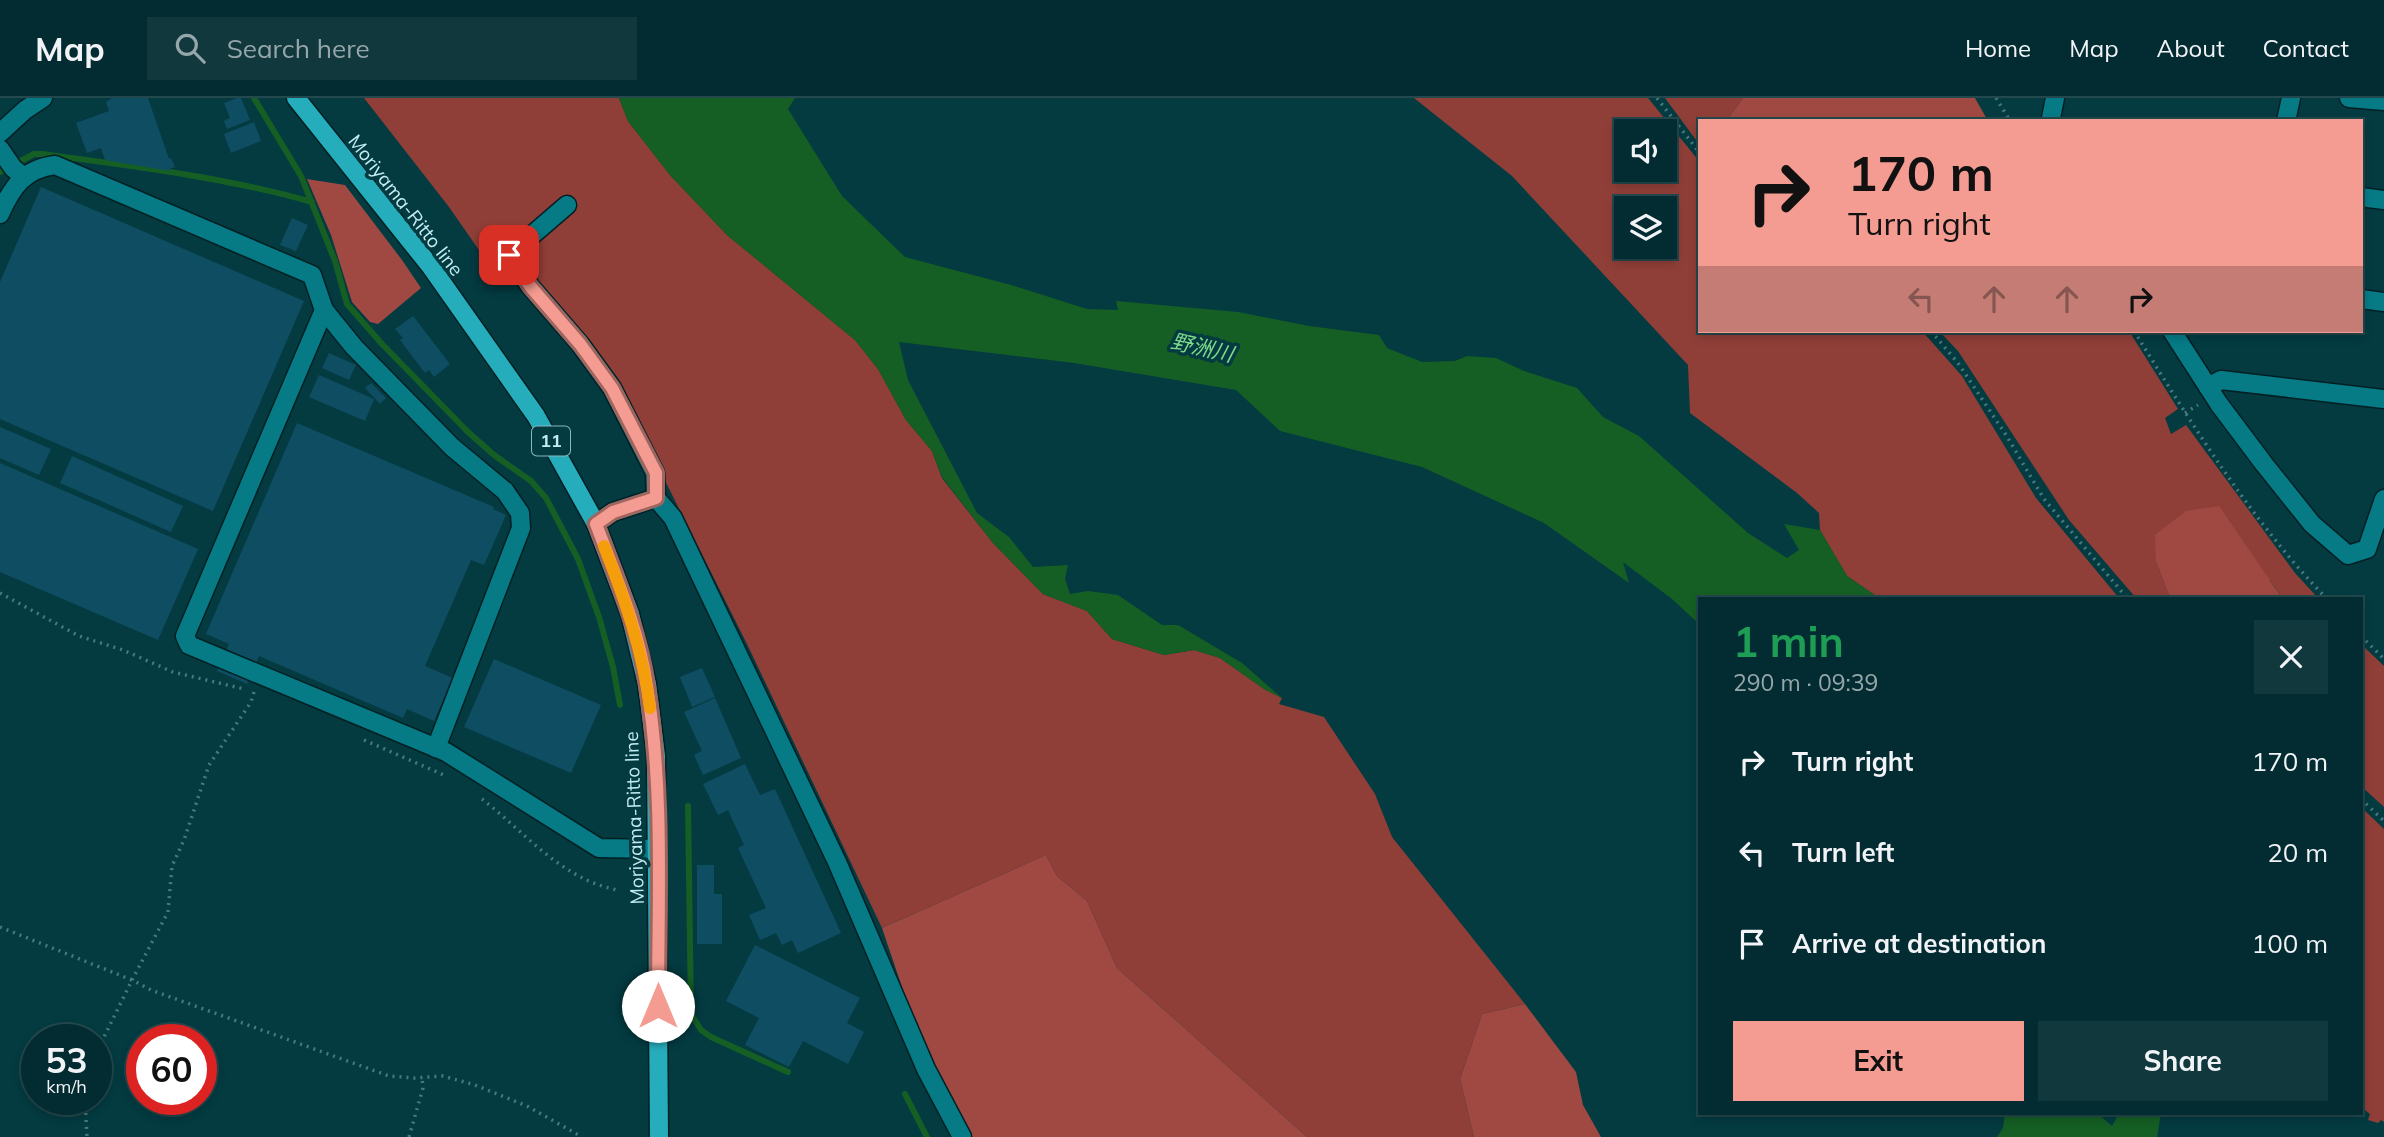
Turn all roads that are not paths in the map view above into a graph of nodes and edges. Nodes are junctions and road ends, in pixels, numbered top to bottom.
1 (43, 98) edge
2 (296, 98) edge
3 (2055, 98) edge
4 (2291, 98) edge
5 (2349, 98) edge
6 (2384, 101) edge
7 (2051, 119) edge
8 (2286, 119) edge
9 (0, 133) edge
10 (11, 164) edge
11 (2363, 197) edge
12 (2384, 200) edge
13 (567, 205) dead end
14 (0, 214) edge
15 (2363, 299) edge
16 (2384, 302) edge
17 (324, 310) junction
18 (2173, 333) edge
19 (2208, 387) junction
20 (2384, 399) edge
21 (656, 498) junction
22 (2384, 499) edge
23 (596, 524) junction
24 (2379, 530) edge
25 (436, 748) junction
26 (657, 849) junction
27 (659, 1137) edge
28 (962, 1137) edge

1 - 9 street
2 - 23 main road, Moriyama-Ritto line / 11
3 - 7 street
4 - 8 street
5 - 6 street
10 - 14 street
10 - 17 street
11 - 12 street
13 - 21 street
15 - 16 street
17 - 25 street
17 - 25 street
18 - 19 street
19 - 20 street
19 - 24 street
21 - 23 street
21 - 28 street
22 - 24 street
23 - 26 main road, Moriyama-Ritto line / 11
25 - 26 street
26 - 27 main road, Moriyama-Ritto line / 11

